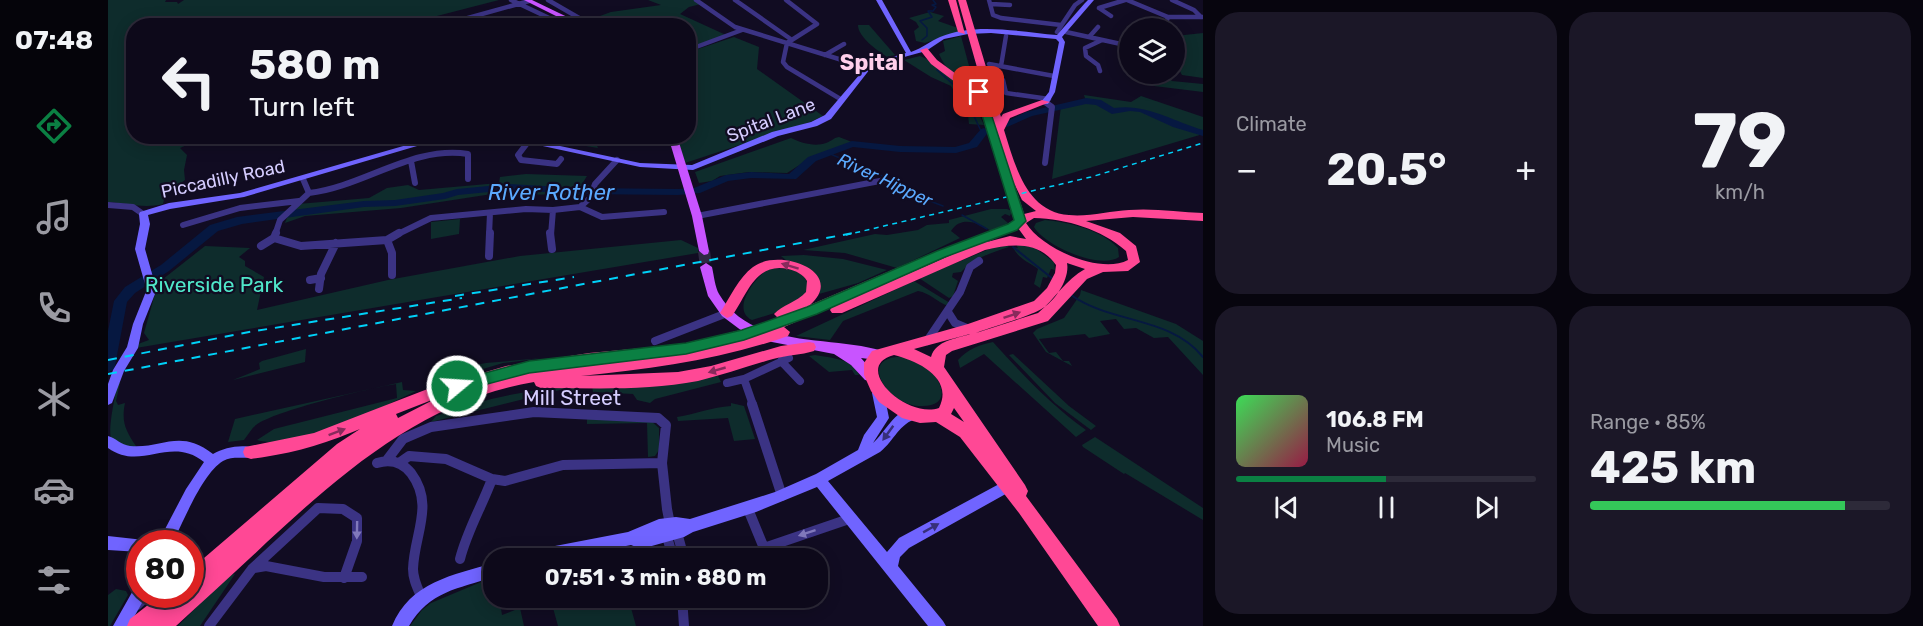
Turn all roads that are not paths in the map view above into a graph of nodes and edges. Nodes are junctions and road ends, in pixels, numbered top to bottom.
1 (511, 0) edge
2 (548, 0) edge
3 (696, 0) edge
4 (735, 0) edge
5 (786, 0) edge
6 (879, 0) edge
7 (952, 0) edge
8 (962, 0) edge
9 (1082, 0) edge
10 (1090, 0) edge
11 (1126, 0) edge
12 (1172, 0) edge
13 (525, 2) edge
14 (990, 2) edge
15 (1010, 5) dead end
16 (1110, 15) dead end
17 (1168, 17) joint
18 (1202, 17) edge
19 (468, 18) edge
20 (552, 18) edge
21 (563, 18) edge
22 (579, 18) edge
23 (1095, 27) dead end
24 (1064, 28) junction
25 (742, 30) junction
26 (1058, 34) junction
27 (1006, 36) dead end
28 (1090, 36) junction
29 (792, 40) junction
30 (1102, 40) junction
31 (787, 43) junction
32 (844, 44) dead end
33 (1119, 44) edge
34 (696, 47) edge
35 (912, 53) junction
36 (927, 54) junction
37 (825, 55) junction
38 (989, 64) dead end
39 (1001, 66) junction
40 (868, 68) junction
41 (1100, 71) dead end
42 (1054, 76) junction
43 (995, 80) dead end
44 (842, 100) junction
45 (1049, 105) junction
46 (988, 120) junction
47 (999, 131) junction
48 (419, 144) edge
49 (526, 144) edge
50 (538, 144) edge
51 (675, 144) edge
52 (561, 159) dead end
53 (617, 160) junction
54 (411, 161) junction
55 (1045, 163) dead end
56 (702, 165) junction
57 (683, 167) junction
58 (468, 178) dead end
59 (303, 179) junction
60 (885, 180) dead end
61 (415, 183) dead end
62 (689, 187) junction
63 (309, 193) junction
64 (299, 201) junction
65 (108, 205) edge
66 (580, 207) junction
67 (553, 210) junction
68 (664, 212) dead end
69 (490, 213) junction
70 (143, 214) junction
71 (1048, 214) junction
72 (697, 216) junction
73 (1203, 217) edge
74 (1066, 218) junction
75 (1020, 221) junction
76 (1203, 222) edge
77 (183, 225) dead end
78 (1116, 236) junction
79 (274, 238) junction
80 (387, 240) junction
81 (336, 243) junction
82 (261, 246) dead end
83 (552, 249) dead end
84 (1047, 249) junction
85 (704, 251) tunnel mouth
86 (489, 256) dead end
87 (978, 261) dead end
88 (706, 267) tunnel mouth
89 (1106, 269) junction
90 (392, 275) dead end
91 (321, 278) junction
92 (310, 280) dead end
93 (319, 289) dead end
94 (948, 312) junction
95 (727, 313) junction
96 (772, 327) junction
97 (977, 333) junction
98 (746, 336) junction
99 (655, 341) dead end
100 (926, 342) junction
101 (809, 347) junction
102 (832, 349) junction
103 (896, 350) junction
104 (877, 355) junction
105 (936, 368) junction
106 (870, 376) junction
107 (744, 379) junction
108 (800, 381) dead end
109 (506, 382) junction
110 (728, 383) dead end
111 (948, 385) junction
112 (457, 386) junction
113 (878, 393) junction
114 (108, 400) edge
115 (963, 405) junction
116 (914, 414) junction
117 (939, 416) junction
118 (108, 441) edge
119 (251, 452) joint
120 (863, 453) junction
121 (387, 460) junction
122 (377, 463) dead end
123 (399, 463) junction
124 (662, 463) junction
125 (209, 465) junction
126 (492, 479) junction
127 (820, 481) junction
128 (1006, 487) junction
129 (782, 496) junction
130 (1025, 507) junction
131 (748, 508) junction
132 (849, 519) junction
133 (674, 527) junction
134 (175, 530) edge
135 (108, 543) edge
136 (126, 544) edge
137 (580, 548) edge
138 (673, 548) edge
139 (681, 548) edge
140 (460, 559) dead end
141 (891, 566) junction
142 (252, 568) junction
143 (204, 571) edge
144 (483, 573) edge
145 (362, 577) dead end
146 (344, 578) junction
147 (421, 596) junction
148 (139, 608) edge
149 (153, 608) edge
150 (683, 608) edge
151 (129, 622) edge
152 (161, 626) edge
153 (209, 626) edge
154 (400, 626) edge
155 (684, 626) edge
156 (938, 626) edge
157 (1110, 626) edge

1 - 13 street
2 - 22 street
3 - 25 street
4 - 29 street
5 - 29 street
6 - 35 street
7 - 46 highway
8 - 47 highway
9 - 24 street
10 - 24 street
11 - 16 street
11 - 17 street
12 - 18 street
13 - 19 street
13 - 20 street
13 - 21 main road
14 - 15 street
14 - 24 street
17 - 18 street
23 - 28 street
24 - 26 street
24 - 28 street
25 - 31 street
25 - 34 street
26 - 36 street
26 - 42 street
27 - 39 street
28 - 30 street
29 - 31 street
30 - 33 street
30 - 41 street
31 - 37 street
31 - 44 street
32 - 37 street
35 - 36 highway
35 - 40 street
36 - 46 highway
37 - 40 street
38 - 39 street
39 - 42 street
40 - 44 street, Spital Lane
42 - 45 street
43 - 45 street
44 - 56 street, Spital Lane
45 - 47 highway
45 - 55 street
46 - 75 highway
47 - 71 highway
48 - 59 street, Piccadilly Road
49 - 52 street
50 - 53 street
51 - 57 main road
53 - 57 street
53 - 66 street
54 - 58 street
54 - 61 street
54 - 63 street
56 - 57 street, Spital Lane
56 - 62 street, Spital Lane
57 - 62 main road
59 - 63 street
59 - 70 street, Piccadilly Road
60 - 72 street
62 - 72 main road
63 - 64 street
64 - 77 street
64 - 79 street
65 - 70 street
66 - 67 street
66 - 68 street
67 - 69 street
67 - 83 street
69 - 80 street
69 - 86 street
70 - 114 street
71 - 74 highway
71 - 75 highway
72 - 85 main road
73 - 74 highway
74 - 78 highway
75 - 84 highway
75 - 96 highway
76 - 78 highway
78 - 89 highway
79 - 81 street
79 - 82 street
80 - 81 street
80 - 90 street
81 - 91 street
84 - 89 highway
84 - 96 highway
97 -> 84 highway
87 - 94 street
88 - 95 main road
89 - 97 highway
91 - 92 street
91 - 93 street
94 - 97 street
94 - 100 street
96 -> 95 highway
95 - 99 street
95 - 101 main road
96 - 98 highway
96 - 98 highway
97 - 100 highway
97 - 105 highway
97 - 115 highway
98 - 109 highway
98 - 112 highway
100 - 103 highway
101 - 102 main road
101 -> 109 highway
102 - 104 main road
102 - 106 main road
103 - 104 highway
103 - 105 highway
104 - 106 highway
105 - 111 highway
106 - 113 highway
107 - 108 street
107 - 110 street
107 - 129 street
109 - 152 highway
111 - 115 highway
111 - 117 highway
119 -> 112 highway
112 - 143 highway
113 - 116 highway
113 - 120 street
115 - 130 highway
116 - 117 highway
116 -> 120 street
117 - 128 highway
118 - 125 street
119 - 125 street
120 - 127 street
121 - 122 street
121 - 123 street
121 - 124 street, Mill Street
123 - 126 street
123 - 147 street
124 - 126 street
124 - 133 street
125 - 134 street
126 - 140 street
127 - 129 street
127 - 132 street
128 - 130 highway
141 -> 128 street
129 - 131 street
130 - 157 highway
132 -> 131 street
131 - 133 street
132 - 141 street
133 - 137 street
133 - 138 street
133 - 139 street
135 - 136 street
141 - 156 street
142 - 146 street
142 -> 146 street
142 - 153 street
144 - 147 street
145 - 146 street
147 - 154 street
148 - 151 street
149 - 151 highway
150 - 155 street

